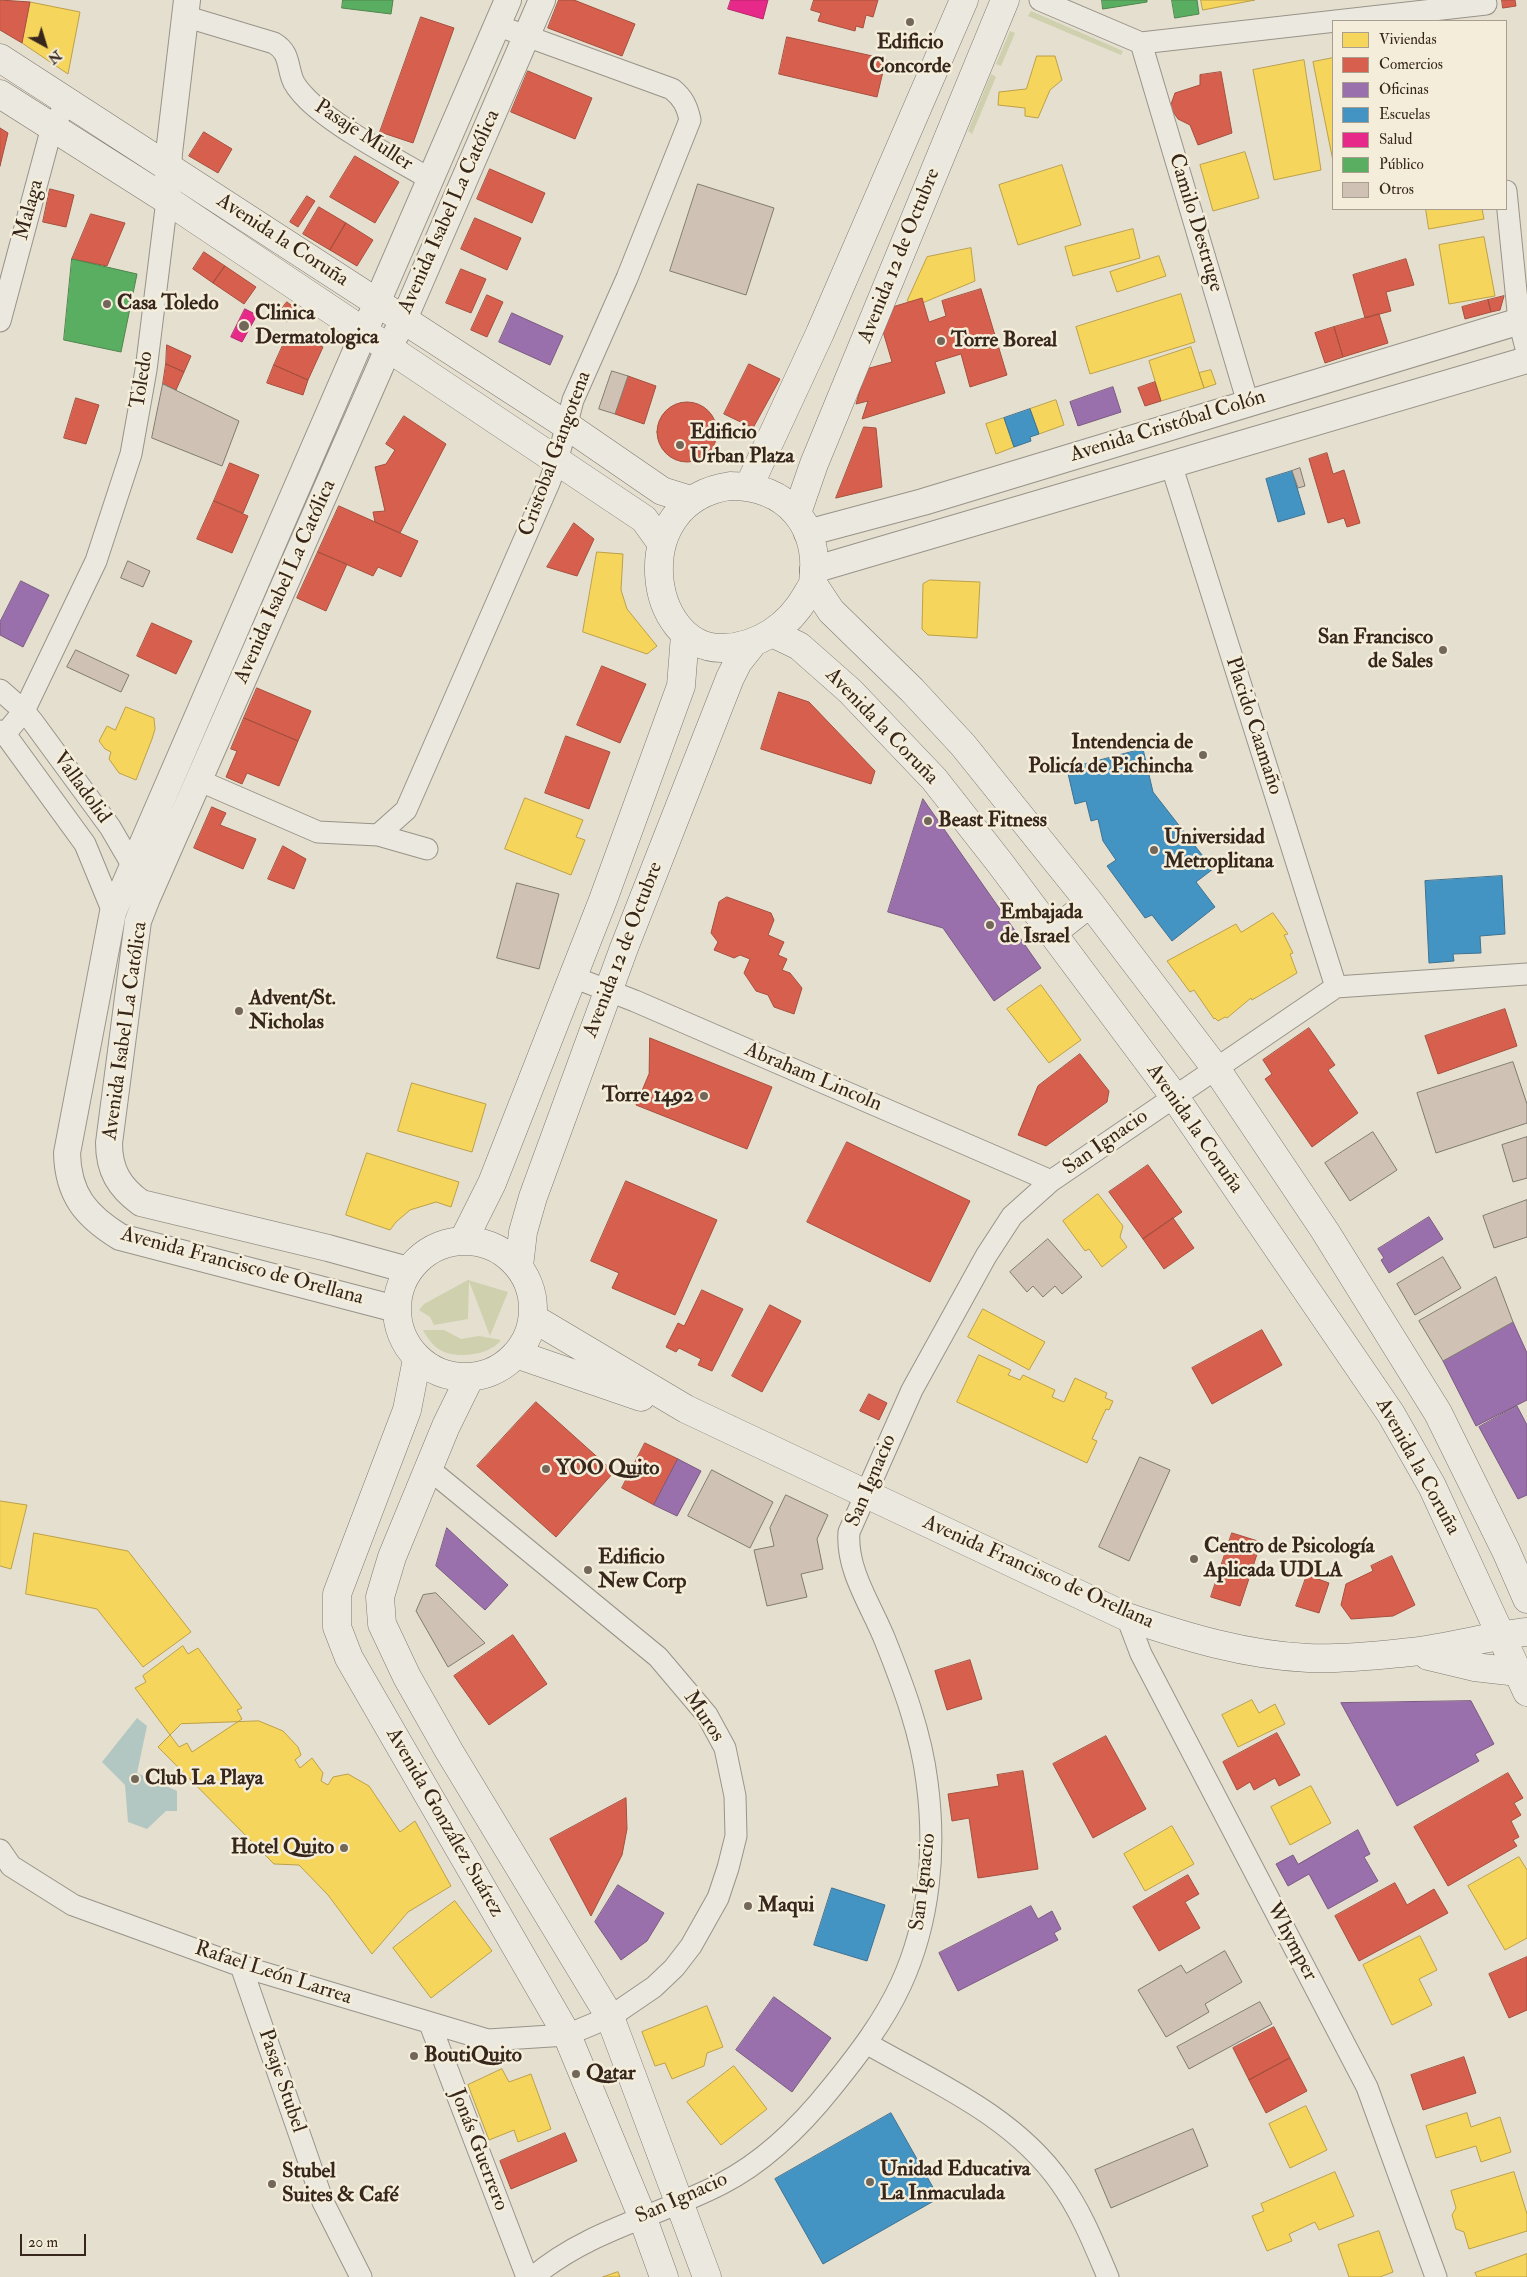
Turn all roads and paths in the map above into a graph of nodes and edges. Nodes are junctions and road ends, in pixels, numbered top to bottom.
1 (508, 0) edge
2 (542, 0) edge
3 (964, 0) edge
4 (1005, 0) edge
5 (1040, 0) edge
6 (186, 8) edge
7 (1487, 8) edge
8 (1368, 20) edge
9 (1332, 24) edge
10 (496, 25) junction
11 (527, 37) junction
12 (1141, 43) junction
13 (0, 58) edge
14 (0, 94) edge
15 (68, 102) junction
16 (52, 127) junction
17 (168, 167) junction
18 (430, 179) junction
19 (1507, 199) edge
20 (167, 200) junction
21 (376, 303) junction
22 (404, 319) junction
23 (1523, 320) edge
24 (0, 321) edge
25 (363, 333) junction
26 (388, 349) junction
27 (1527, 352) edge
28 (1527, 360) edge
29 (1248, 403) junction
30 (566, 425) junction
31 (557, 462) junction
32 (1171, 464) junction
33 (749, 486) junction
34 (691, 500) junction
35 (802, 524) junction
36 (662, 544) junction
37 (813, 577) junction
38 (685, 635) junction
39 (762, 638) junction
40 (0, 690) edge
41 (24, 711) junction
42 (3, 732) edge
43 (198, 780) junction
44 (110, 827) junction
45 (378, 835) junction
46 (85, 844) junction
47 (427, 849) dead end
48 (133, 865) junction
49 (147, 898) junction
50 (1090, 903) junction
51 (113, 912) junction
52 (1052, 933) junction
53 (1527, 974) edge
54 (573, 977) junction
55 (1336, 987) junction
56 (609, 990) junction
57 (1216, 1070) junction
58 (1174, 1096) junction
59 (1051, 1181) junction
60 (119, 1184) joint
61 (75, 1192) joint
62 (463, 1241) junction
63 (519, 1266) junction
64 (408, 1270) junction
65 (396, 1309) junction
66 (532, 1318) junction
67 (516, 1354) junction
68 (417, 1359) junction
69 (470, 1377) junction
70 (686, 1409) junction
71 (429, 1469) junction
72 (865, 1495) junction
73 (356, 1545) junction
74 (392, 1557) junction
75 (337, 1594) junction
76 (1527, 1600) edge
77 (1127, 1617) junction
78 (381, 1618) junction
79 (1527, 1632) edge
80 (1499, 1635) junction
81 (1412, 1652) junction
82 (1524, 1679) edge
83 (0, 1850) edge
84 (241, 1966) junction
85 (610, 2017) junction
86 (430, 2024) junction
87 (567, 2035) junction
88 (866, 2043) junction
89 (679, 2202) junction
90 (642, 2216) junction
91 (361, 2277) edge
92 (527, 2277) edge
93 (533, 2277) edge
94 (664, 2277) edge
95 (707, 2277) edge
96 (1108, 2277) edge
97 (1436, 2277) edge

1 - 10 street, Avenida Isabel La Católica
2 - 11 street, Avenida Isabel La Católica
3 - 33 main road, Avenida 12 de Octubre
4 - 35 main road, Avenida 12 de Octubre
5 - 12 street
6 - 17 street, Toledo
6 - 18 street, Pasaje Muller
7 - 8 street
9 - 12 street
10 - 11 street, Cristobal Gangotena
10 - 18 street, Avenida Isabel La Católica
11 - 22 street, Avenida Isabel La Católica
11 - 30 street, Cristobal Gangotena
12 - 29 street, Camilo Destruge
13 - 15 main road, Avenida la Coruña
14 - 16 main road, Avenida la Coruña
15 - 16 street, Malaga
15 - 17 main road, Avenida la Coruña
16 - 20 main road, Avenida la Coruña
16 - 24 street, Malaga
17 - 20 street, Toledo
17 - 21 main road, Avenida la Coruña
18 - 21 street, Avenida Isabel La Católica
19 - 23 street
20 - 25 main road, Avenida la Coruña
20 - 41 street, Toledo
21 - 22 main road, Avenida la Coruña
21 - 25 street, Avenida Isabel La Católica
22 - 26 street, Avenida Isabel La Católica
22 - 30 main road, Avenida la Coruña
23 - 27 street
23 - 29 street, Avenida Cristóbal Colón
25 - 26 main road, Avenida la Coruña
25 - 48 street, Avenida Isabel La Católica
26 - 31 main road, Avenida la Coruña
26 - 43 street, Avenida Isabel La Católica
28 - 32 street, Avenida Cristóbal Colón
29 - 35 street, Avenida Cristóbal Colón
30 - 31 street, Cristobal Gangotena
30 - 34 main road, Avenida la Coruña
31 - 36 main road, Avenida la Coruña
31 - 45 street, Cristobal Gangotena
32 - 37 street, Avenida Cristóbal Colón
32 - 55 street, Placido Caamaño
33 - 34 main road
33 - 35 main road
34 - 36 main road
35 - 37 main road
36 - 38 main road
37 - 39 main road
37 - 50 main road, Avenida la Coruña
38 - 39 main road
38 - 54 main road, Avenida 12 de Octubre
39 - 52 main road, Avenida la Coruña
39 - 56 main road, Avenida 12 de Octubre
40 - 41 street, Valladolid
41 - 42 street, Toledo
41 - 44 street, Valladolid
42 - 46 street, Valladolid
43 - 45 street
43 - 49 street, Avenida Isabel La Católica
44 - 46 street
44 - 48 street, Valladolid
45 - 47 street
46 - 51 street, Valladolid
48 - 49 street, Valladolid
48 - 51 street, Avenida Isabel La Católica
49 - 60 street, Avenida Isabel La Católica
50 - 52 main road
50 - 57 main road, Avenida la Coruña
51 - 61 street, Avenida Isabel La Católica
52 - 58 main road, Avenida la Coruña
53 - 55 street
54 - 56 street, Abraham Lincoln
54 - 62 main road, Avenida 12 de Octubre
55 - 57 street, San Ignacio
56 - 59 street, Abraham Lincoln
56 - 63 main road, Avenida 12 de Octubre
57 - 58 street, San Ignacio
57 - 76 main road, Avenida la Coruña
58 - 59 street, San Ignacio
58 - 80 main road, Avenida la Coruña
59 - 72 street, San Ignacio
60 - 64 street, Avenida Francisco de Orellana
61 - 65 street, Avenida Francisco de Orellana
62 - 63 main road
62 - 64 main road
63 - 66 main road
64 - 65 main road
65 - 68 main road
66 - 67 main road
66 - 70 main road, Avenida Francisco de Orellana
67 - 69 main road
67 - 70 main road, Avenida Francisco de Orellana
68 - 69 main road
68 - 73 main road, Avenida González Suárez
69 - 71 main road, Avenida González Suárez
70 - 72 main road, Avenida Francisco de Orellana
71 - 74 main road, Avenida González Suárez
71 - 85 street, Muros
72 - 77 main road, Avenida Francisco de Orellana
72 - 88 street, San Ignacio
73 - 74 main road
73 - 75 main road, Avenida González Suárez
74 - 78 main road, Avenida González Suárez
75 - 78 main road
75 - 87 main road, Avenida González Suárez
77 - 81 main road, Avenida Francisco de Orellana
77 - 97 street, Whymper
78 - 85 main road, Avenida González Suárez
79 - 80 main road, Avenida Francisco de Orellana
80 - 81 main road, Avenida Francisco de Orellana
80 - 82 main road, Avenida la Coruña
81 - 82 main road, Avenida Francisco de Orellana
83 - 84 street, Rafael León Larrea
84 - 86 street, Rafael León Larrea
84 - 91 street, Pasaje Stubel
85 - 87 street, Muros
85 - 89 main road, Avenida González Suárez
86 - 87 street, Rafael León Larrea
86 - 92 street, Jonás Guerrero
87 - 90 main road, Avenida González Suárez
88 - 89 street, San Ignacio
88 - 96 street
89 - 90 street, San Ignacio
89 - 95 main road, Avenida González Suárez
90 - 93 street, San Ignacio
90 - 94 main road, Avenida González Suárez

